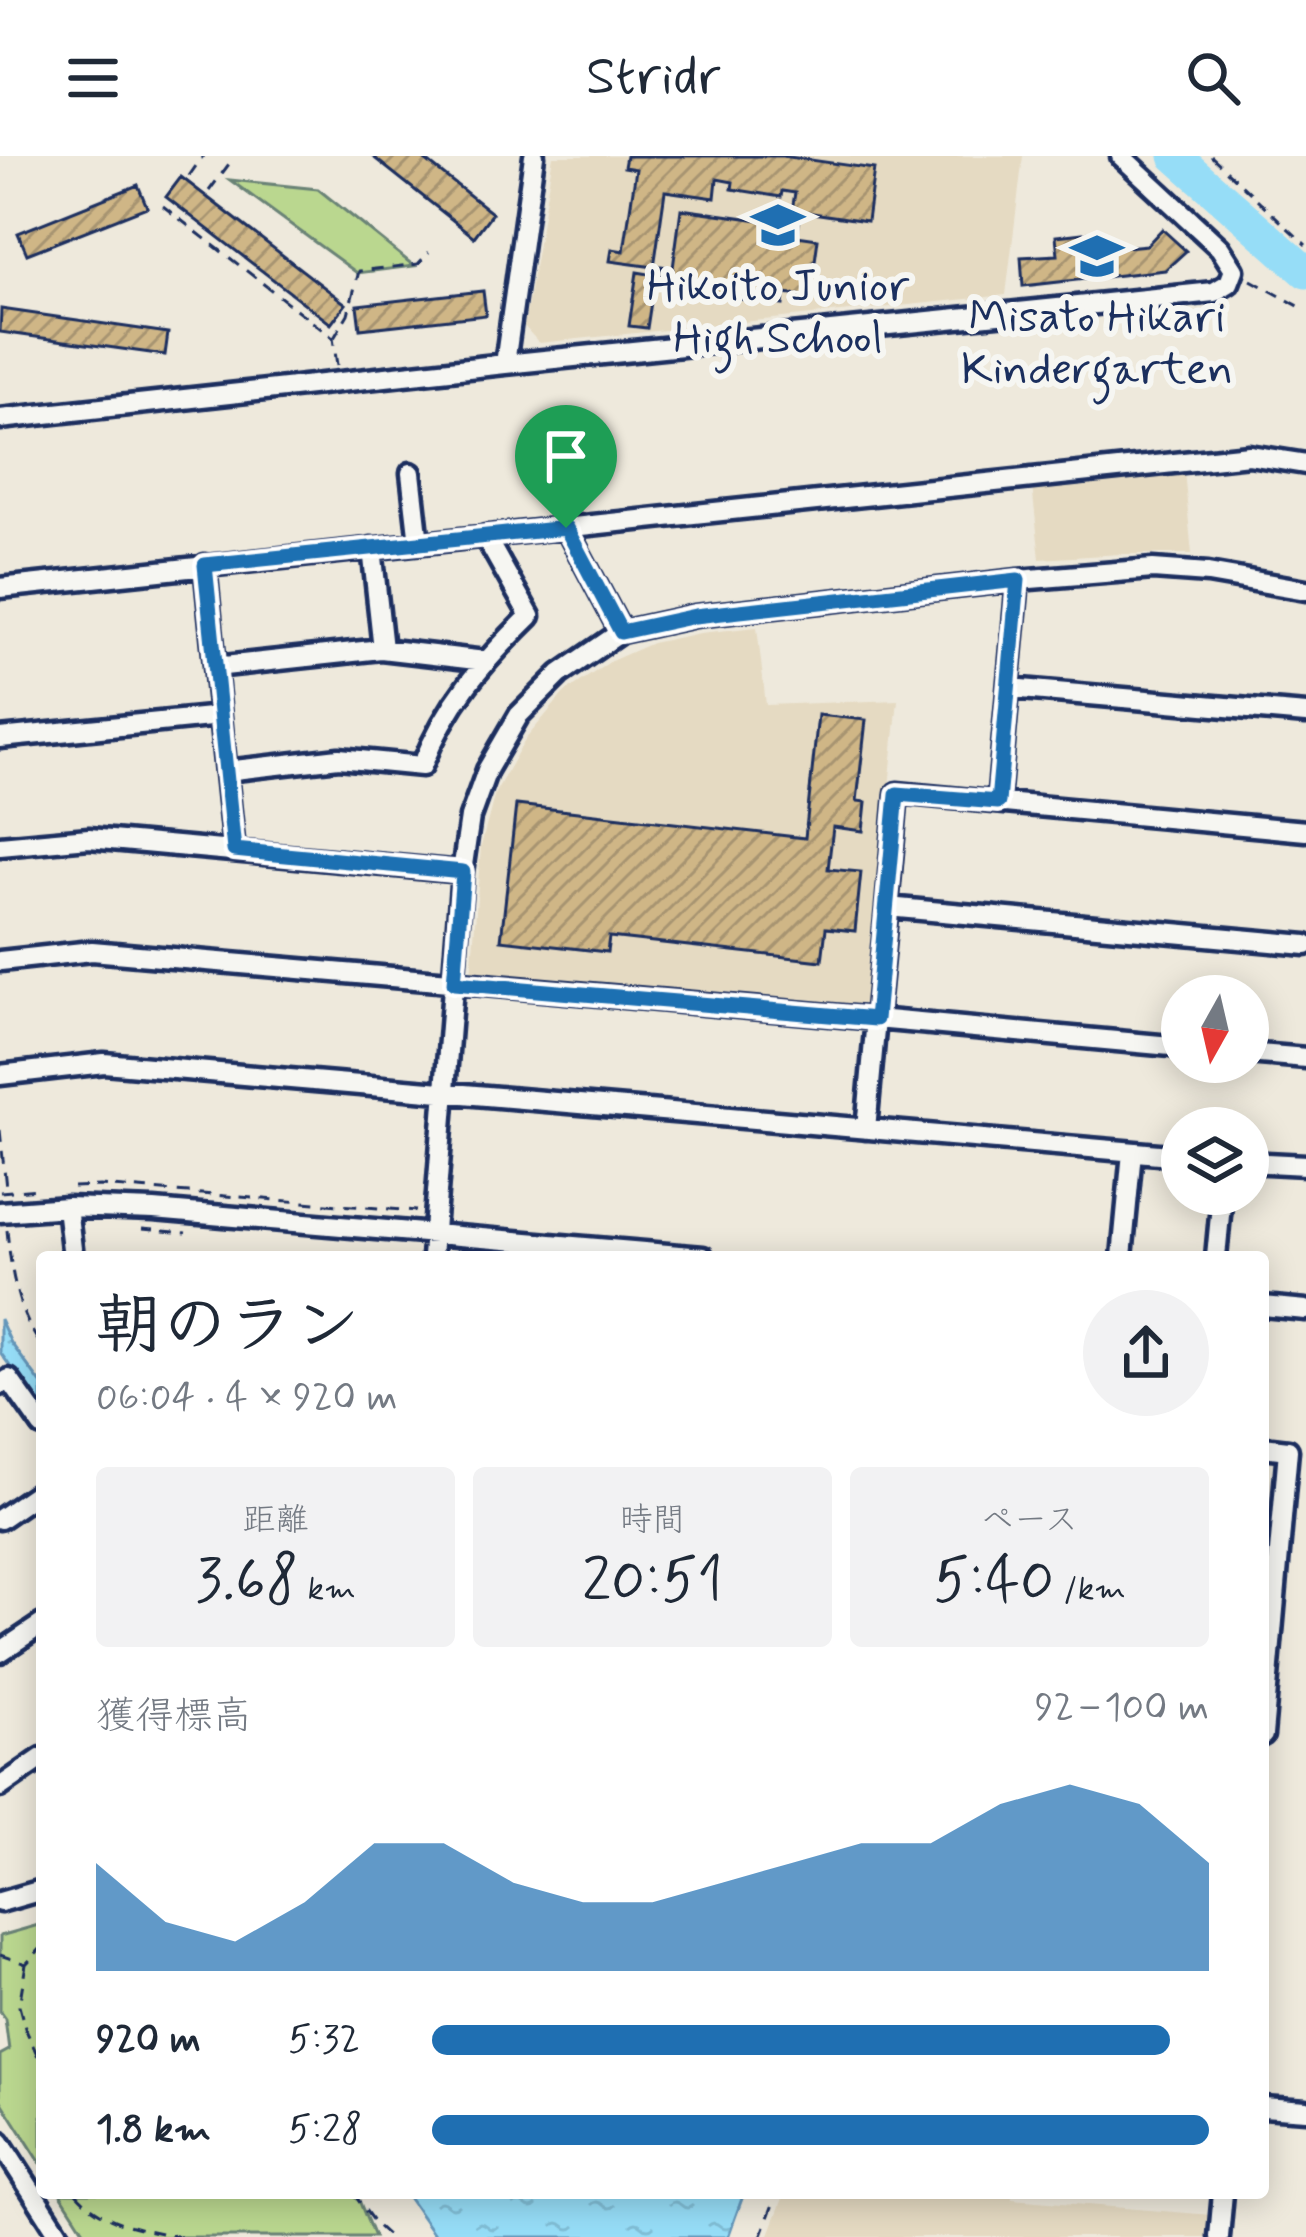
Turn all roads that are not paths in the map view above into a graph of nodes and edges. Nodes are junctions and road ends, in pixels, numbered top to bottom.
1 (534, 156) edge
2 (1121, 156) edge
3 (505, 364) junction
4 (0, 419) edge
5 (1306, 464) edge
6 (411, 473) dead end
7 (566, 528) junction
8 (485, 536) junction
9 (419, 543) junction
10 (372, 548) junction
11 (205, 565) junction
12 (1018, 580) junction
13 (0, 587) edge
14 (1306, 590) edge
15 (621, 632) junction
16 (383, 650) junction
17 (484, 661) junction
18 (215, 667) junction
19 (1010, 688) junction
20 (1306, 714) edge
21 (220, 716) junction
22 (0, 738) edge
23 (226, 771) junction
24 (998, 802) junction
25 (1306, 831) edge
26 (0, 846) edge
27 (234, 850) junction
28 (463, 872) junction
29 (887, 908) junction
30 (1306, 945) edge
31 (0, 961) edge
32 (454, 983) junction
33 (876, 1019) junction
34 (1161, 1045) edge
35 (1269, 1055) edge
36 (1306, 1058) edge
37 (0, 1075) edge
38 (446, 1094) junction
39 (866, 1129) junction
40 (1132, 1152) junction
41 (1161, 1154) edge
42 (1269, 1163) edge
43 (1306, 1165) edge
44 (3, 1207) edge
45 (67, 1207) junction
46 (1220, 1215) edge
47 (434, 1234) junction
48 (72, 1251) edge
49 (433, 1251) edge
50 (633, 1251) edge
51 (1123, 1251) edge
52 (1217, 1251) edge
53 (1269, 1307) edge
54 (1306, 1310) edge
55 (0, 1385) edge
56 (36, 1417) edge
57 (1269, 1448) edge
58 (36, 1494) edge
59 (0, 1519) edge
60 (1271, 1556) edge
61 (1269, 1610) edge
62 (36, 1628) edge
63 (0, 1652) edge
64 (36, 1763) edge
65 (0, 1787) edge
66 (36, 1892) edge
67 (0, 1902) edge
68 (1269, 2107) edge
69 (1306, 2110) edge
70 (0, 2142) edge
71 (36, 2197) edge
72 (37, 2199) edge
73 (1223, 2199) edge
74 (62, 2237) edge
75 (1220, 2237) edge

1 - 3 street
2 - 3 street
3 - 4 street
5 - 7 street
6 - 9 street
7 - 8 street
7 - 15 street
8 - 9 street
8 - 17 street
9 - 10 street
10 - 11 street
10 - 16 street
11 - 13 street
11 - 18 street
12 - 14 street
12 - 15 street
12 - 19 street
15 - 28 street
16 - 17 street
16 - 18 street
17 - 23 street
18 - 21 street
19 - 20 street
19 - 24 street
21 - 22 street
21 - 23 street
23 - 27 street
24 - 25 street
24 - 29 street
26 - 27 street
27 - 28 street
28 - 32 street
29 - 30 street
29 - 33 street
31 - 32 street
32 - 33 street
32 - 38 street
33 - 34 street
33 - 39 street
35 - 36 street
37 - 38 street
38 - 39 street
38 - 47 street
39 - 40 street
40 - 41 street
40 - 51 street
42 - 43 street
44 - 45 street
45 - 47 street
45 - 48 street
46 - 52 street
47 - 49 street
47 - 50 street
53 - 54 street
55 - 56 street
57 - 60 street
58 - 59 street
60 - 61 street
62 - 63 street
64 - 65 street
66 - 67 street
68 - 69 street
70 - 71 street
72 - 74 street
73 - 75 street

